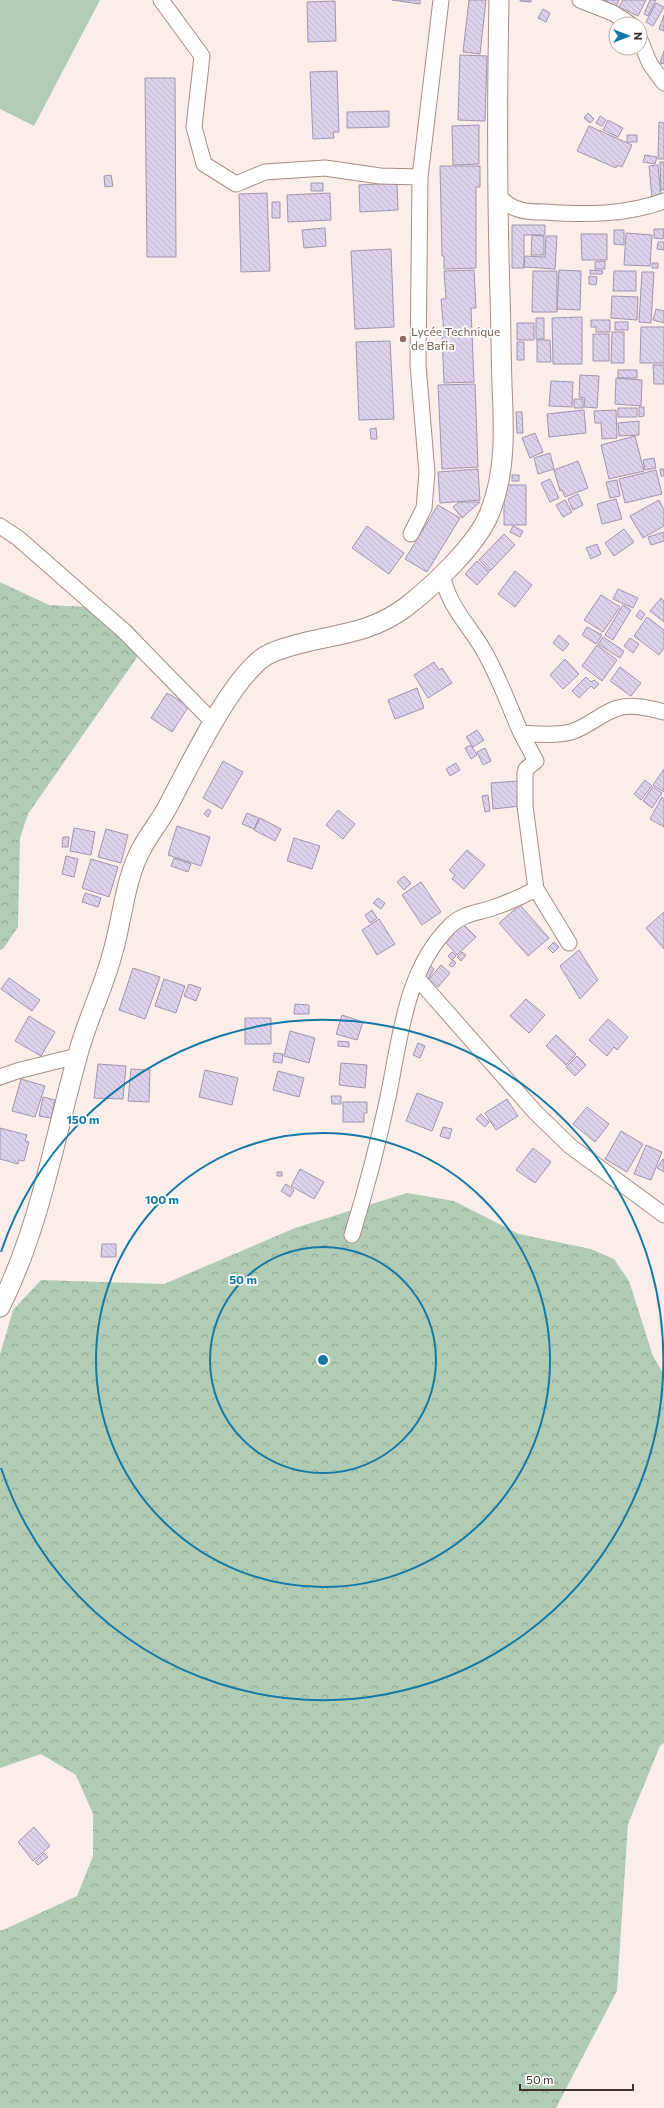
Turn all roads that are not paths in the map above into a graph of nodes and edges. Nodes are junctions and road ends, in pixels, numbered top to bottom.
1 (161, 0) edge
2 (441, 0) edge
3 (499, 0) edge
4 (580, 0) edge
5 (617, 16) edge
6 (647, 56) edge
7 (664, 83) edge
8 (420, 177) junction
9 (498, 195) junction
10 (664, 201) edge
11 (0, 526) edge
12 (411, 534) dead end
13 (442, 574) junction
14 (664, 712) edge
15 (214, 723) junction
16 (521, 733) junction
17 (536, 889) junction
18 (569, 943) dead end
19 (417, 978) junction
20 (77, 1056) junction
21 (0, 1077) edge
22 (664, 1215) edge
23 (352, 1235) dead end
24 (0, 1306) edge

1 - 8 street
2 - 8 street
3 - 9 street
4 - 5 street
6 - 7 street
8 - 12 street
9 - 10 street
9 - 13 street
11 - 15 street
13 - 15 street
13 - 16 street
14 - 16 street
15 - 20 street
16 - 17 street
17 - 18 street
17 - 19 street
19 - 22 street
19 - 23 street
20 - 21 street
20 - 24 street

